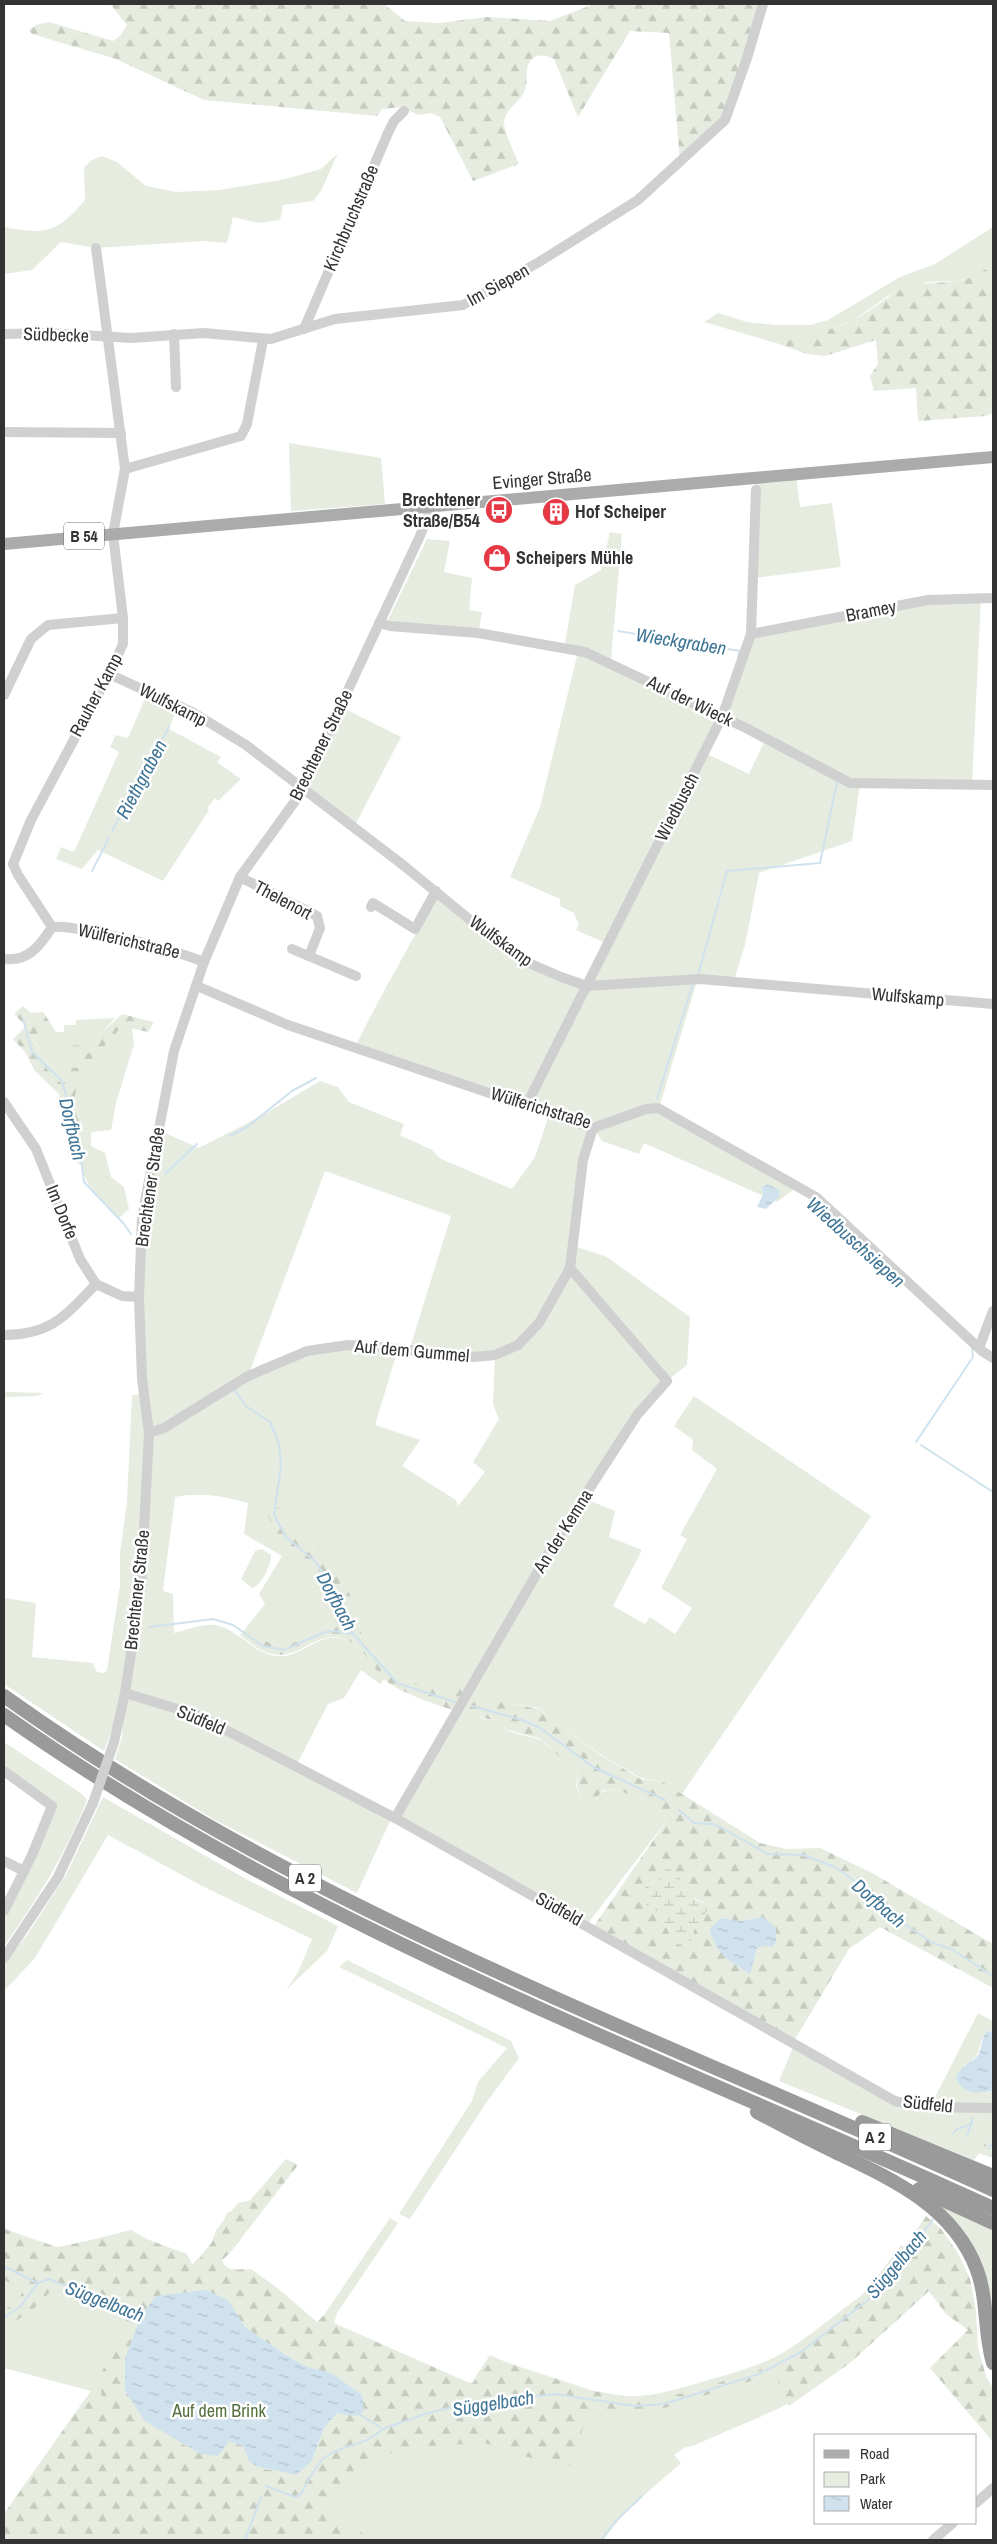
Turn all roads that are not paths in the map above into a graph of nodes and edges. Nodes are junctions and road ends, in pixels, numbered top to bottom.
1 (763, 4) edge
2 (404, 111) dead end
3 (96, 248) dead end
4 (304, 329) junction
5 (4, 334) edge
6 (174, 334) junction
7 (109, 337) junction
8 (263, 340) junction
9 (176, 387) dead end
10 (4, 432) edge
11 (121, 433) junction
12 (993, 457) edge
13 (125, 469) junction
14 (756, 490) dead end
15 (430, 507) junction
16 (113, 534) junction
17 (4, 544) edge
18 (993, 598) edge
19 (123, 618) junction
20 (379, 623) junction
21 (751, 634) junction
22 (110, 674) junction
23 (4, 695) edge
24 (722, 718) junction
25 (993, 784) edge
26 (302, 788) junction
27 (13, 864) junction
28 (4, 871) edge
29 (240, 877) junction
30 (436, 891) junction
31 (371, 907) dead end
32 (52, 927) junction
33 (292, 949) dead end
34 (308, 956) junction
35 (4, 959) edge
36 (204, 962) junction
37 (356, 976) dead end
38 (198, 986) junction
39 (587, 986) junction
40 (993, 1004) edge
41 (4, 1102) edge
42 (527, 1104) junction
43 (593, 1128) junction
44 (570, 1268) junction
45 (96, 1284) junction
46 (139, 1297) junction
47 (993, 1311) edge
48 (4, 1335) edge
49 (979, 1348) junction
50 (993, 1358) edge
51 (148, 1433) junction
52 (125, 1693) junction
53 (4, 1696) edge
54 (4, 1715) edge
55 (4, 1771) edge
56 (395, 1818) junction
57 (4, 1861) edge
58 (24, 1871) junction
59 (4, 1911) edge
60 (4, 1958) edge
61 (707, 2082) junction
62 (757, 2085) junction
63 (993, 2108) edge
64 (993, 2174) edge
65 (890, 2178) junction
66 (993, 2190) edge
67 (993, 2208) edge
68 (993, 2223) edge
69 (993, 2363) edge
70 (993, 2488) edge
71 (977, 2502) edge
72 (951, 2524) edge
73 (933, 2540) edge

1 - 4 street, Im Siepen
2 - 4 street, Kirchbruchstraße
3 - 7 street, Rauher Kamp
4 - 8 street, Im Siepen
5 - 7 street, Südbecke
6 - 7 street, Südbecke
6 - 8 street, Im Siepen
6 - 9 street
7 - 11 street, Rauher Kamp
8 - 13 street
10 - 11 street
11 - 13 street, Rauher Kamp
12 - 15 main road, Evinger Straße / B 54
13 - 16 street, Rauher Kamp
14 - 21 street, Wiedbusch
15 - 16 main road, Evinger Straße / B 54
15 - 20 street, Brechtener Straße
16 - 17 main road, Evinger Straße / B 54
16 - 19 street, Rauher Kamp
18 - 21 street, Bramey
19 - 22 street, Rauher Kamp
19 - 23 street
20 - 24 street, Auf der Wieck
20 - 26 street, Brechtener Straße
21 - 24 street, Wiedbusch
22 - 26 street, Wulfskamp
22 - 27 street, Rauher Kamp
24 - 25 street, Auf der Wieck
24 - 39 street, Wiedbusch
26 - 29 street, Brechtener Straße
26 - 30 street, Wulfskamp
27 - 28 street
27 - 32 street
29 - 34 street, Thelenort
29 - 36 street, Brechtener Straße
30 - 31 street
30 - 39 street, Wulfskamp
32 - 35 street
32 - 36 street, Wülferichstraße
33 - 34 street
34 - 37 street
36 - 38 street, Brechtener Straße
38 - 42 street, Wülferichstraße
38 - 46 street, Brechtener Straße
39 - 40 street, Wulfskamp
39 - 42 street, Wiedbusch
41 - 45 street, Im Dorfe
42 - 43 street, Wülferichstraße
43 - 44 street, Auf dem Gummel
43 - 49 street, Wülferichstraße
44 - 51 street, Auf dem Gummel
44 - 56 street, An der Kemna
45 - 46 street
45 - 48 street
46 - 51 street, Brechtener Straße
47 - 49 street
49 - 50 street, Wülferichstraße
51 - 52 street, Brechtener Straße
52 - 56 street, Südfeld
52 - 60 street, Brechtener Straße, bridge
53 - 62 highway, A 2
54 - 61 highway, A 2
55 - 58 street
56 - 63 street, Südfeld
57 - 58 street
58 - 59 street
61 - 65 highway
61 - 67 highway, A 2
62 - 64 highway
62 - 66 highway, A 2
65 - 68 highway
65 - 69 highway
70 - 71 street
72 - 73 street

